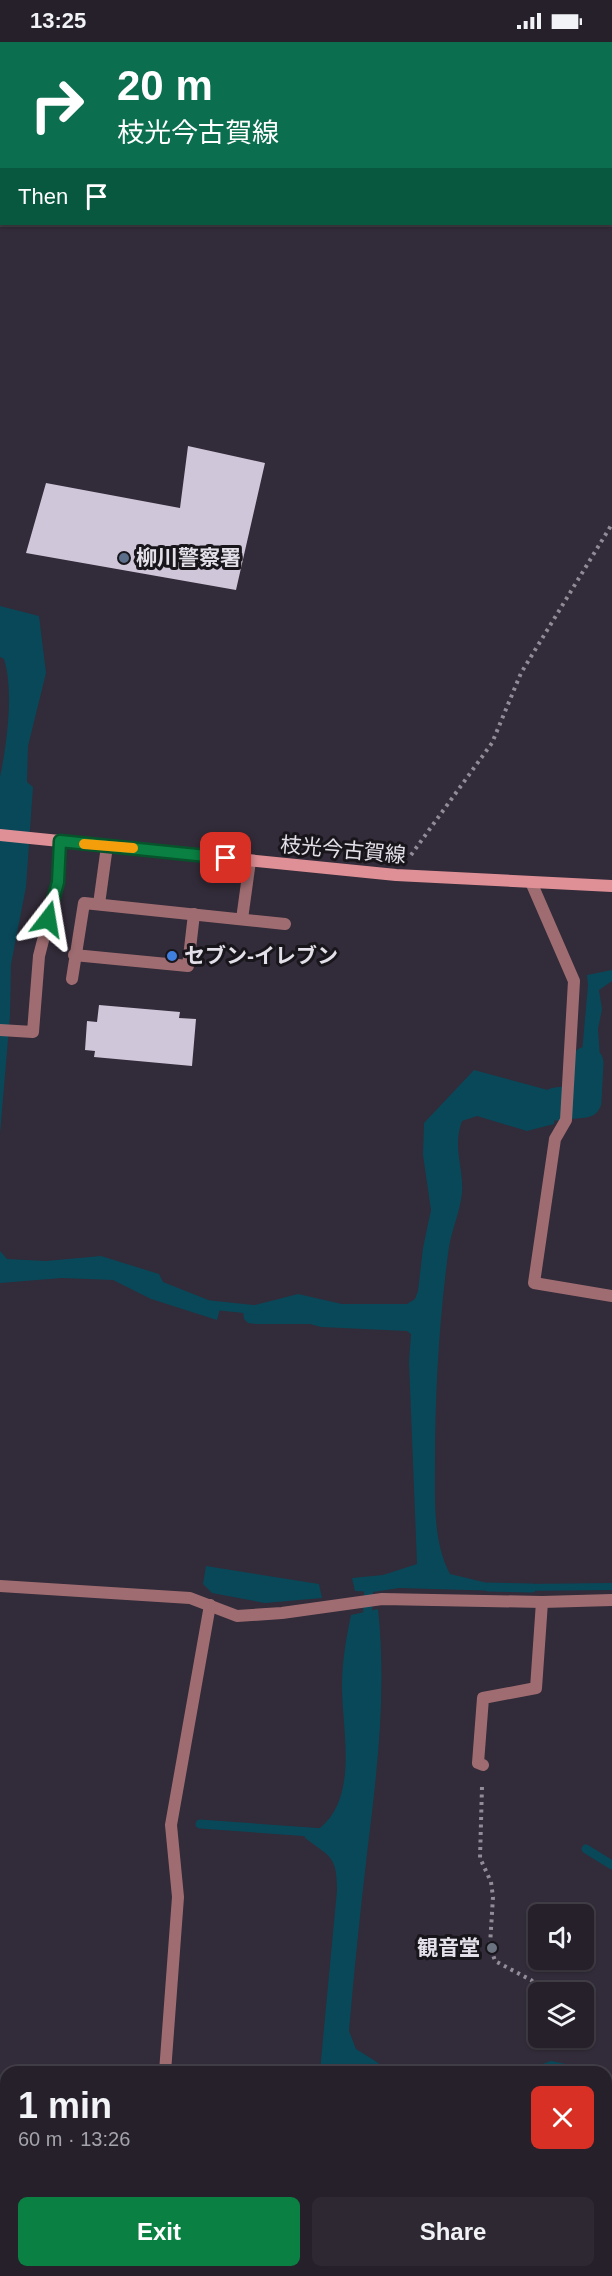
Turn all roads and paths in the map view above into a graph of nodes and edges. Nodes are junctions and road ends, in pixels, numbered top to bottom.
1 (612, 524) edge
2 (0, 835) edge
3 (60, 841) junction
4 (107, 846) junction
5 (250, 861) junction
6 (396, 875) junction
7 (531, 882) junction
8 (612, 886) edge
9 (99, 904) junction
10 (194, 914) junction
11 (242, 919) junction
12 (285, 924) dead end
13 (74, 955) junction
14 (72, 979) dead end
15 (6, 1031) edge
16 (612, 1296) edge
17 (0, 1586) edge
18 (612, 1600) edge
19 (542, 1602) junction
20 (210, 1605) junction
21 (483, 1765) joint
22 (533, 1982) edge
23 (165, 2066) edge

1 - 6 path
2 - 3 main road, 枝光今古賀線
3 - 4 main road, 枝光今古賀線
3 - 15 street
4 - 5 main road, 枝光今古賀線
4 - 9 street
5 - 6 main road, 枝光今古賀線
5 - 11 street
6 - 7 main road, 枝光今古賀線
7 - 8 main road, 枝光今古賀線
7 - 16 street
9 - 10 street
9 - 13 street
10 - 11 street
10 - 13 street
11 - 12 street
13 - 14 street
17 - 20 street
18 - 19 street
19 - 20 street
19 - 21 street
20 - 23 street
21 - 22 path

